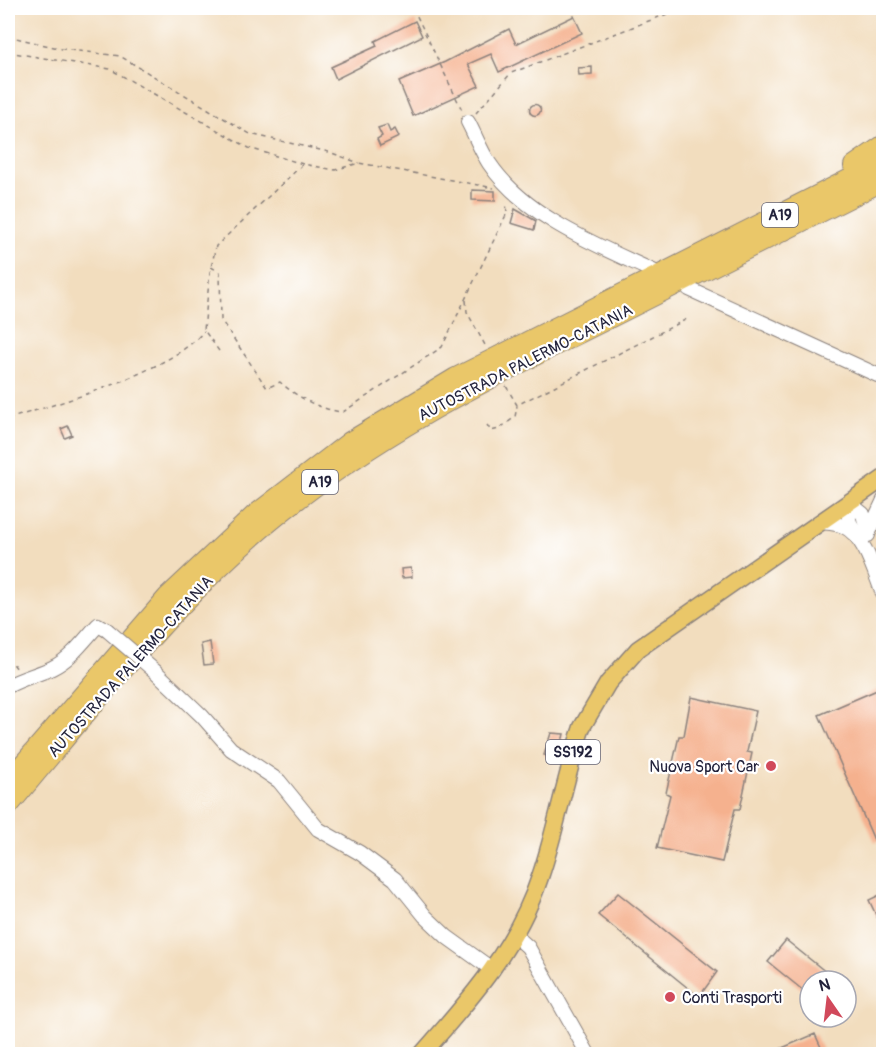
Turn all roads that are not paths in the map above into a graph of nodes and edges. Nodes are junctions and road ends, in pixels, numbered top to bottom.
1 (468, 122) road end
2 (884, 145) edge
3 (884, 162) edge
4 (884, 180) edge
5 (884, 192) edge
6 (822, 212) junction
7 (677, 267) junction
8 (653, 271) dead end
9 (689, 289) dead end
10 (884, 378) edge
11 (884, 478) edge
12 (884, 500) edge
13 (848, 502) junction
14 (819, 522) junction
15 (854, 533) junction
16 (868, 535) junction
17 (871, 563) junction
18 (884, 596) edge
19 (8, 686) edge
20 (8, 782) edge
21 (8, 806) edge
22 (513, 938) junction
23 (493, 970) junction
24 (422, 1054) edge
25 (588, 1054) edge

1 - 8 street
2 - 7 highway
3 - 7 highway, AUTOSTRADA PALERMO-CATANIA / A19
4 - 6 highway, AUTOSTRADA PALERMO-CATANIA / A19
5 - 6 highway
6 - 21 highway, AUTOSTRADA PALERMO-CATANIA / A19
7 - 20 highway, AUTOSTRADA PALERMO-CATANIA / A19
9 - 10 street
11 - 13 main road
12 - 16 street
13 - 14 main road
13 - 15 street
13 - 16 street
14 - 15 street
14 - 22 main road, SS192
15 - 17 street
16 - 17 street
17 - 18 street
19 - 23 street, bridge
22 - 23 main road, SS192
22 - 25 street
23 - 24 main road, SS192

